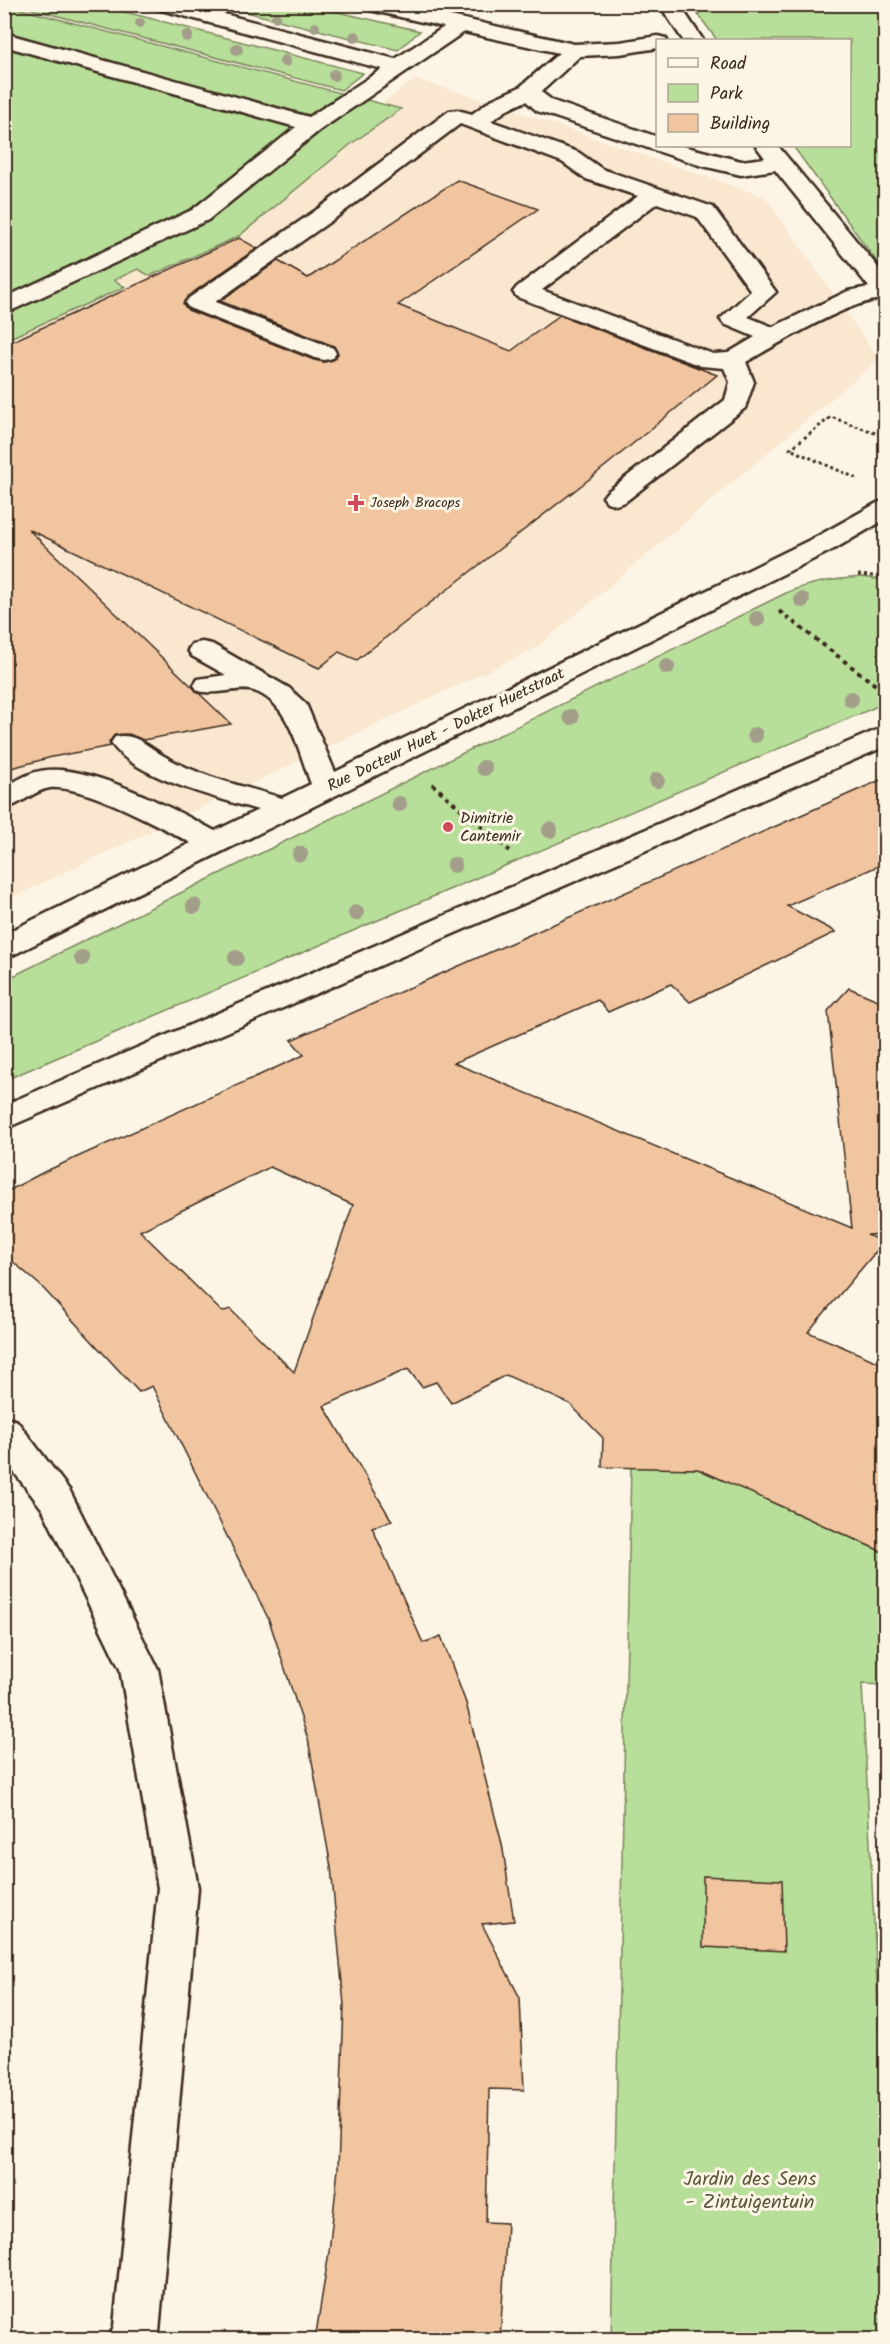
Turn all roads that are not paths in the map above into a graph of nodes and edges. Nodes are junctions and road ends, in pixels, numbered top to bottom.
1 (161, 4) edge
2 (368, 4) edge
3 (669, 4) edge
4 (459, 26) junction
5 (4, 39) edge
6 (684, 39) edge
7 (656, 42) edge
8 (574, 50) junction
9 (396, 66) junction
10 (528, 92) junction
11 (475, 122) junction
12 (312, 125) junction
13 (656, 144) edge
14 (665, 147) edge
15 (774, 154) edge
16 (654, 195) junction
17 (885, 292) edge
18 (4, 307) edge
19 (774, 336) junction
20 (324, 353) dead end
21 (733, 360) junction
22 (616, 497) dead end
23 (885, 508) edge
24 (202, 650) dead end
25 (258, 682) junction
26 (208, 685) dead end
27 (885, 735) edge
28 (125, 743) dead end
29 (327, 788) junction
30 (4, 800) edge
31 (285, 809) junction
32 (215, 844) junction
33 (4, 947) edge
34 (4, 1118) edge
35 (4, 1431) edge
36 (132, 2340) edge

1 - 9 street
2 - 4 street
3 - 6 street
4 - 8 street
4 - 9 street
5 - 12 street
7 - 8 street
8 - 10 street
9 - 12 street
10 - 11 street
10 - 13 street
11 - 16 street
11 - 20 street
12 - 18 street
14 - 15 street
15 - 17 street
16 - 19 street
16 - 21 street
17 - 19 street
19 - 21 street
21 - 22 street
23 - 29 street, Rue Docteur Huet - Dokter Huetstraat
24 - 25 street
25 - 26 street
25 - 29 street
27 - 34 street
28 - 31 street
29 - 31 street, Rue Docteur Huet - Dokter Huetstraat
30 - 32 street
31 - 32 street, Rue Docteur Huet - Dokter Huetstraat
32 - 33 street, Rue Docteur Huet - Dokter Huetstraat
35 - 36 street

